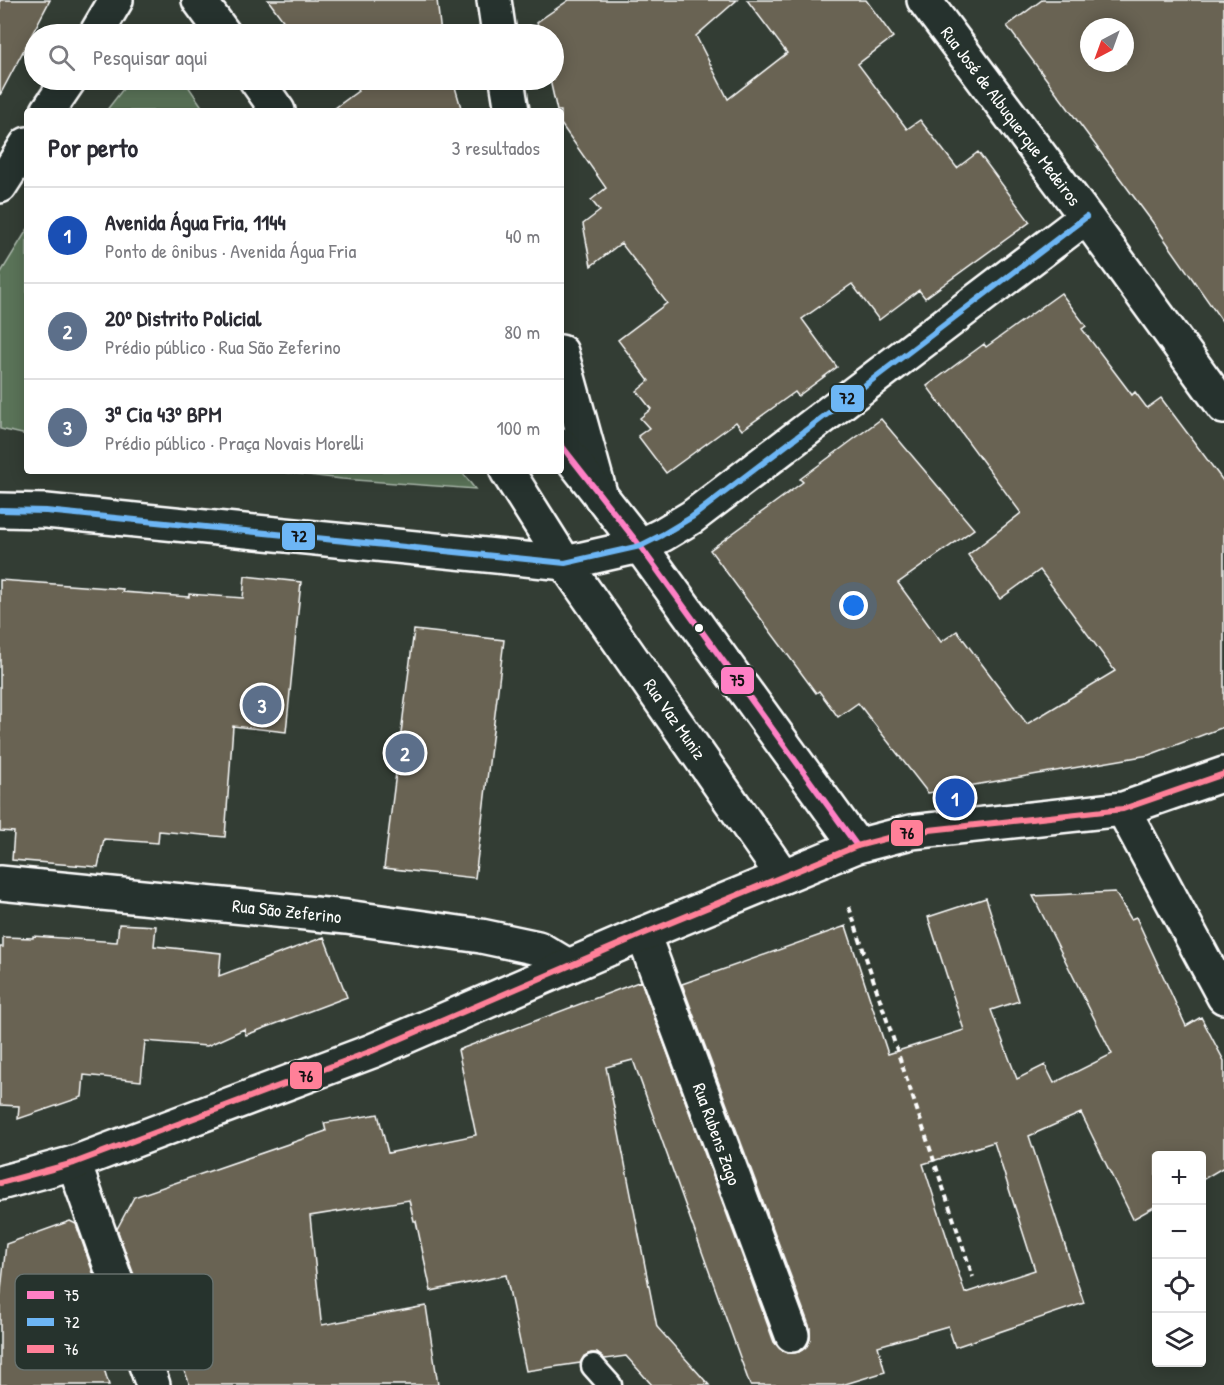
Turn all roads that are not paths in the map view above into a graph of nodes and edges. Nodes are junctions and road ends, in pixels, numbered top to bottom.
1 (116, 0) edge
2 (199, 0) edge
3 (494, 0) edge
4 (924, 0) edge
5 (102, 24) edge
6 (217, 24) edge
7 (498, 24) edge
8 (62, 90) edge
9 (263, 90) edge
10 (509, 90) edge
11 (50, 108) edge
12 (276, 108) edge
13 (512, 108) edge
14 (24, 149) edge
15 (0, 186) edge
16 (1086, 217) junction
17 (564, 363) edge
18 (1224, 407) edge
19 (564, 449) edge
20 (509, 474) edge
21 (0, 494) edge
22 (601, 497) junction
23 (0, 510) edge
24 (46, 512) junction
25 (640, 546) junction
26 (565, 562) junction
27 (1224, 774) edge
28 (1123, 809) junction
29 (857, 846) junction
30 (783, 876) junction
31 (0, 883) edge
32 (643, 933) junction
33 (568, 966) junction
34 (1224, 997) edge
35 (74, 1163) junction
36 (0, 1183) edge
37 (114, 1274) edge
38 (792, 1335) dead end
39 (593, 1366) dead end
40 (148, 1370) edge
41 (153, 1385) edge
42 (610, 1385) edge

1 - 5 street
2 - 6 street
3 - 7 street
4 - 16 street, Rua José de Albuquerque Medeiros
8 - 11 street
9 - 12 street
10 - 13 street
14 - 15 street
16 - 18 street, Rua José de Albuquerque Medeiros
16 - 25 street
17 - 22 street
19 - 22 street
20 - 26 street, Rua Vaz Muniz
21 - 24 street
22 - 25 street
23 - 24 street
24 - 26 street
25 - 26 street
25 - 29 street
26 - 30 street, Rua Vaz Muniz
27 - 28 street
28 - 29 street
28 - 34 street
29 - 30 street
30 - 32 street
31 - 33 street, Rua São Zeferino
32 - 33 street
32 - 38 street, Rua Rubens Zago
33 - 35 street
35 - 36 street
35 - 37 street
39 - 42 lane
40 - 41 street

